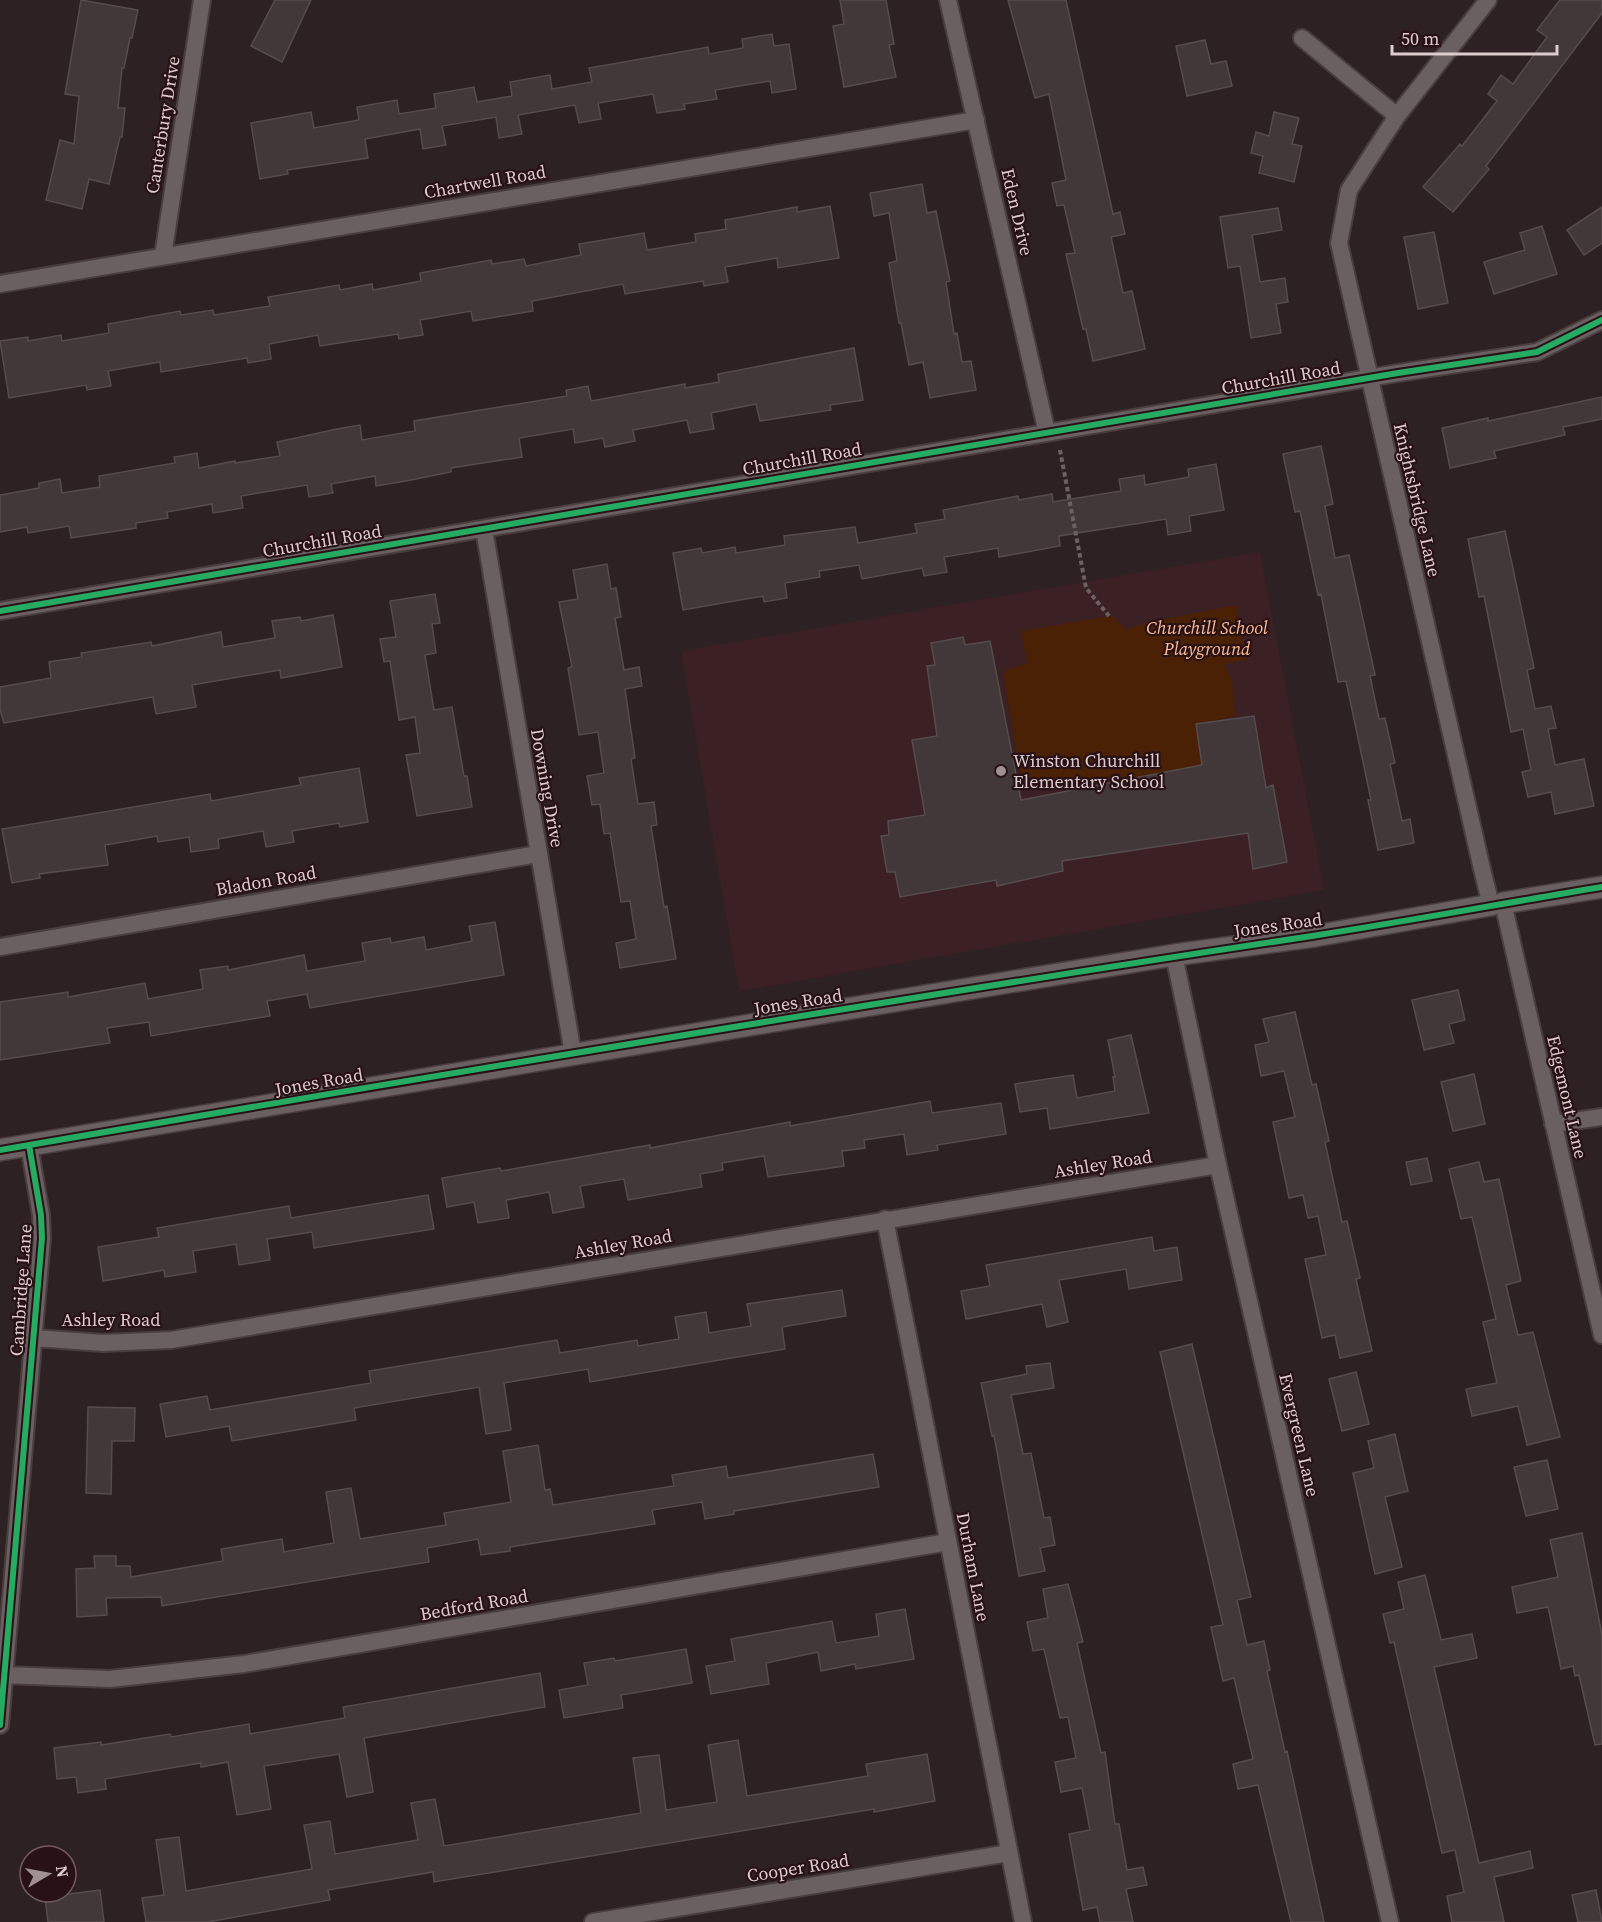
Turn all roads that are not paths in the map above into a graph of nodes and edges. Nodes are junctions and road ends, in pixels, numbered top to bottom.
1 (202, 0) edge
2 (948, 0) edge
3 (1488, 0) edge
4 (1302, 38) dead end
5 (1397, 116) junction
6 (976, 120) junction
7 (163, 256) junction
8 (0, 284) edge
9 (1602, 320) edge
10 (1369, 378) junction
11 (1052, 432) junction
12 (484, 529) junction
13 (0, 611) edge
14 (538, 854) junction
15 (1602, 887) edge
16 (1497, 904) junction
17 (0, 947) edge
18 (1174, 955) junction
19 (573, 1054) junction
20 (1602, 1117) edge
21 (1553, 1124) junction
22 (29, 1145) junction
23 (0, 1150) edge
24 (1218, 1165) junction
25 (885, 1219) junction
26 (1602, 1335) edge
27 (34, 1338) junction
28 (948, 1542) junction
29 (4, 1675) junction
30 (0, 1725) edge
31 (1009, 1853) junction
32 (592, 1922) edge
33 (1023, 1922) edge
34 (1390, 1922) edge

1 - 7 street, Canterbury Drive
2 - 6 street, Eden Drive
3 - 5 street, Knightsbridge Lane
4 - 5 street
5 - 10 street, Knightsbridge Lane
6 - 7 street, Chartwell Road
6 - 11 street, Eden Drive
7 - 8 street, Chartwell Road
9 - 10 street, Churchill Road
10 - 11 street, Churchill Road
10 - 16 street, Knightsbridge Lane
11 - 12 street, Churchill Road
12 - 13 street, Churchill Road
12 - 14 street, Downing Drive
14 - 17 street, Bladon Road
14 - 19 street, Downing Drive
15 - 16 street, Jones Road
16 - 18 street, Jones Road
16 - 21 street, Edgemont Lane
18 - 19 street, Jones Road
18 - 24 street, Evergreen Lane
19 - 22 street, Jones Road
20 - 21 street
21 - 26 street, Edgemont Lane
22 - 23 street, Jones Road
22 - 27 street, Cambridge Lane
24 - 25 street, Ashley Road
24 - 34 street, Evergreen Lane
25 - 27 street, Ashley Road
25 - 28 street, Durham Lane
27 - 29 street, Cambridge Lane
28 - 29 street, Bedford Road
28 - 31 street, Durham Lane
29 - 30 street, Cambridge Lane
31 - 32 street, Cooper Road
31 - 33 street, Durham Lane

